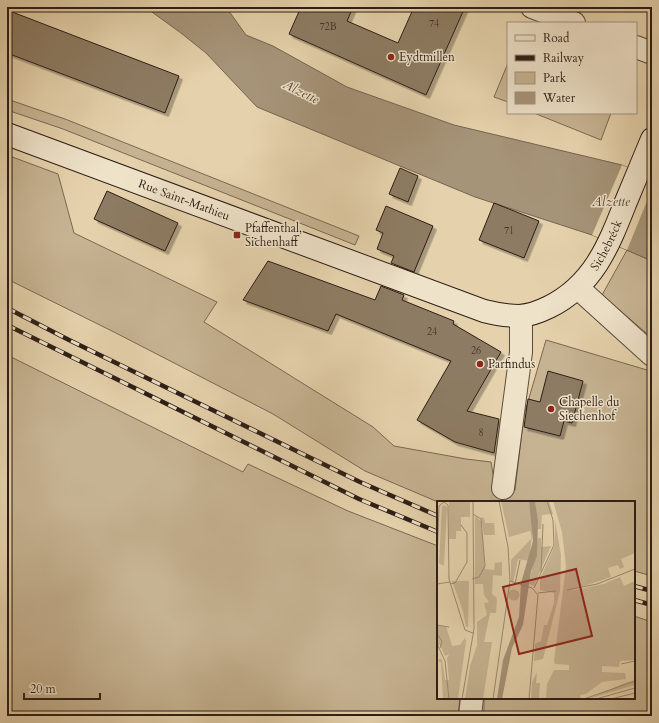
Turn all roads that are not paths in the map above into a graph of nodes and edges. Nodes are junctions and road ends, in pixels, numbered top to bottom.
1 (532, 7) edge
2 (571, 22) edge
3 (637, 47) edge
4 (652, 53) edge
5 (7, 134) edge
6 (652, 139) edge
7 (578, 288) junction
8 (521, 316) junction
9 (652, 355) edge
10 (503, 488) tunnel mouth
11 (472, 699) edge
12 (470, 716) edge

1 - 2 main road
3 - 4 main road
5 - 8 main road, Rue Saint-Mathieu
6 - 7 main road, Sichebréck
7 - 8 main road, Sichebréck
7 - 9 main road
8 - 10 main road
11 - 12 main road

